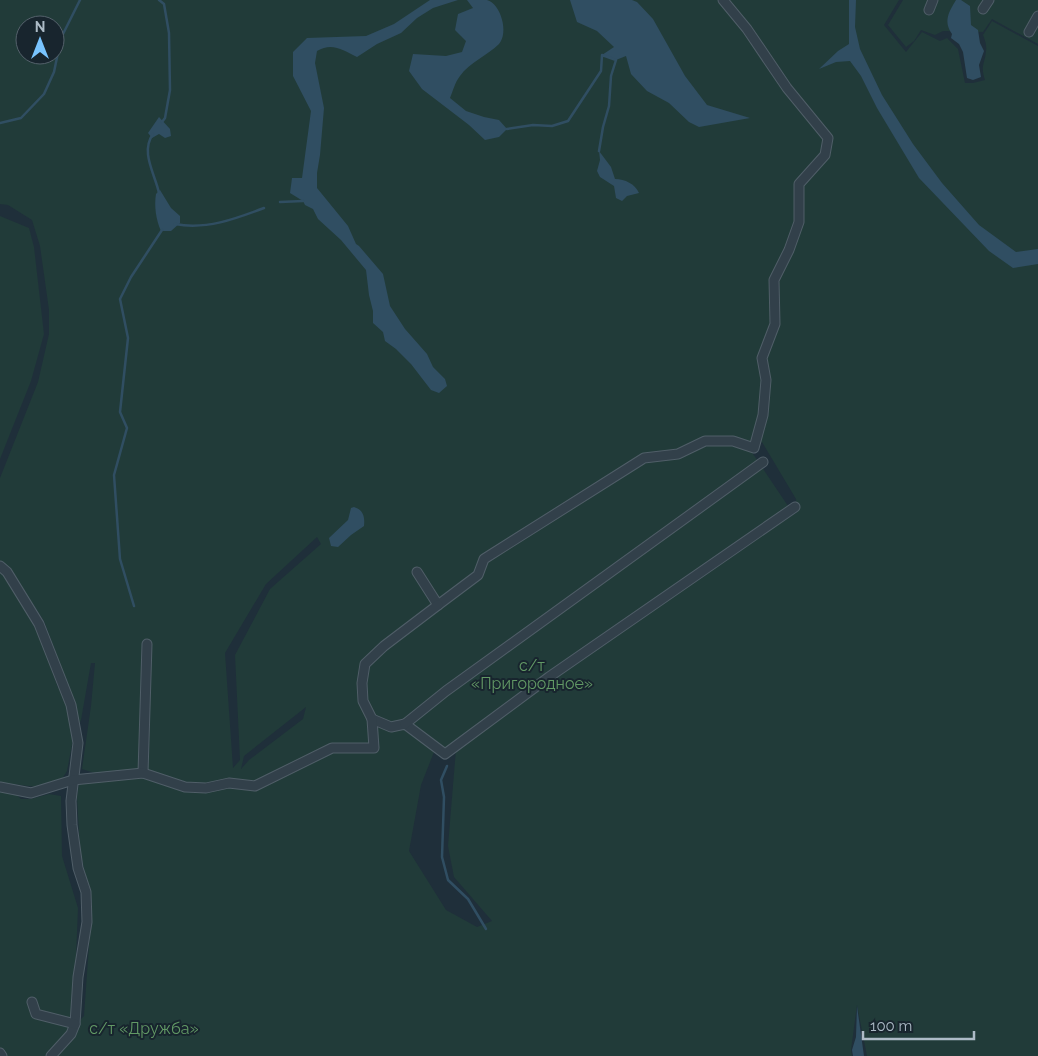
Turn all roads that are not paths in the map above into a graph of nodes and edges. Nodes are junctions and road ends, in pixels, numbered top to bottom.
1 (723, 0) edge
2 (933, 0) edge
3 (989, 0) edge
4 (983, 9) dead end
5 (928, 10) dead end
6 (1038, 16) edge
7 (1029, 32) dead end
8 (764, 462) dead end
9 (794, 507) dead end
10 (0, 566) edge
11 (417, 572) dead end
12 (438, 606) junction
13 (147, 644) dead end
14 (372, 719) junction
15 (405, 724) junction
16 (143, 773) junction
17 (73, 780) junction
18 (0, 787) edge
19 (32, 1002) dead end
20 (75, 1024) junction
21 (0, 1053) edge
22 (2, 1056) edge
23 (51, 1056) edge

1 - 12 street
2 - 5 street
3 - 4 street
6 - 7 street
8 - 15 street
9 - 15 street
10 - 17 street
11 - 12 street
12 - 14 street
13 - 16 street
14 - 15 street
14 - 16 street
16 - 17 street
17 - 18 street
17 - 20 street
19 - 20 street
20 - 23 street
21 - 22 street

